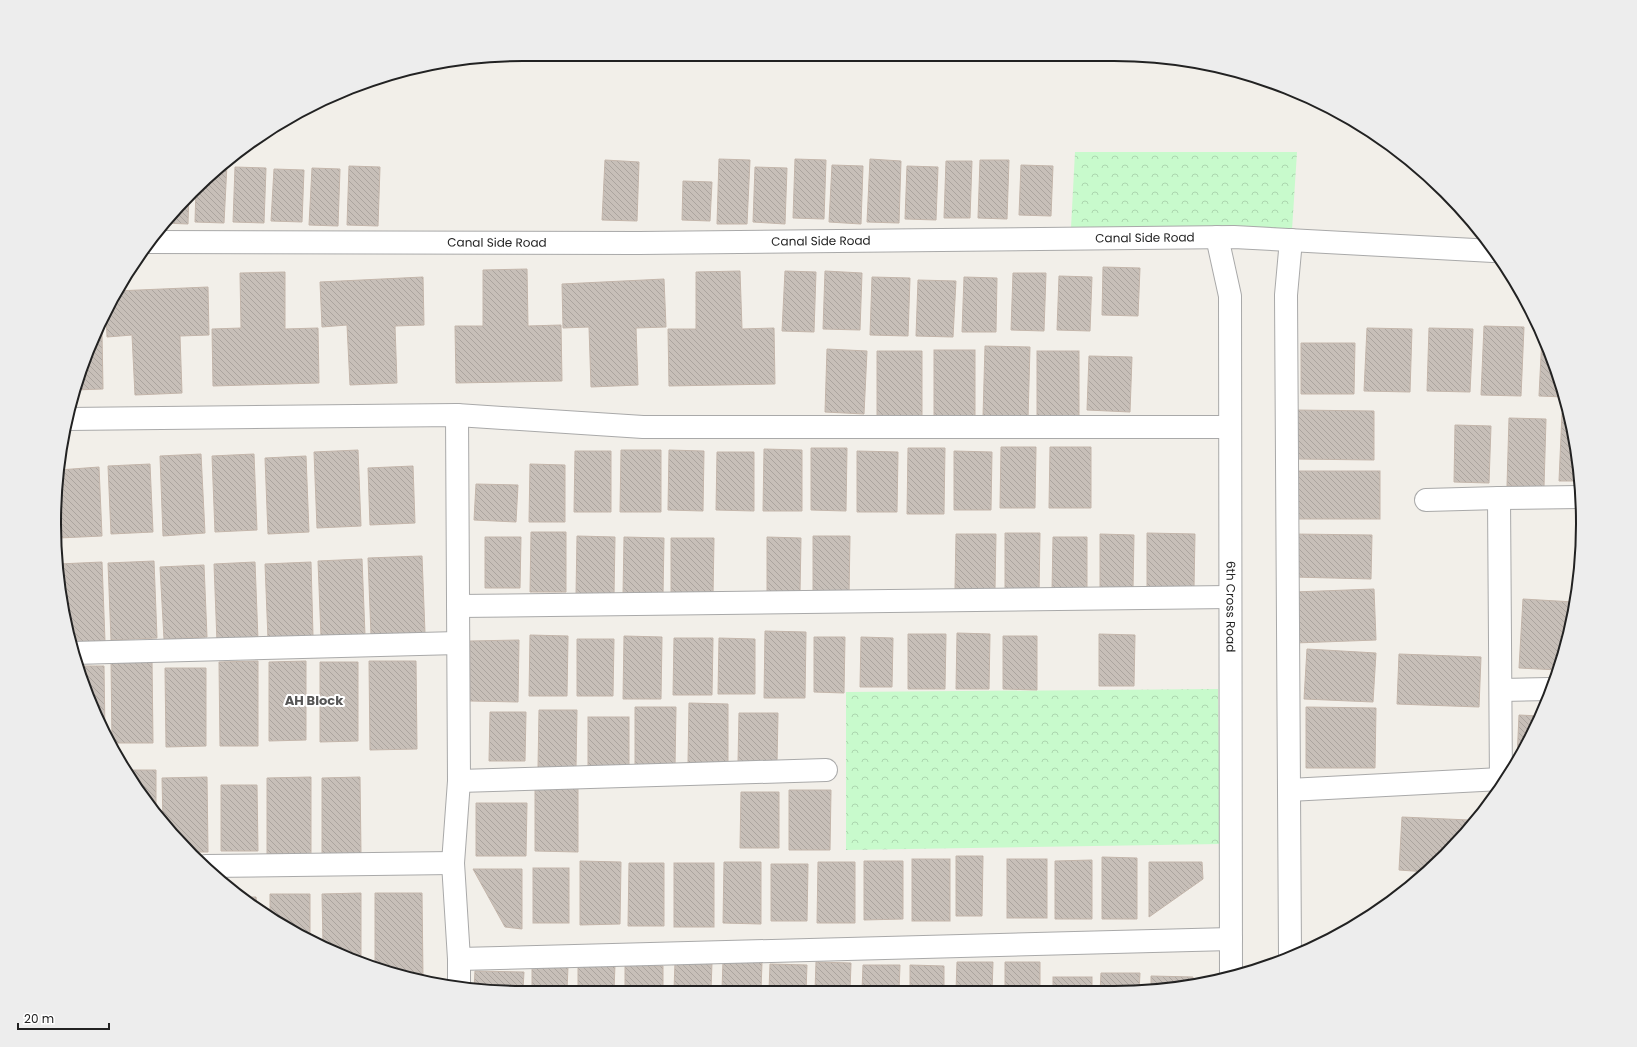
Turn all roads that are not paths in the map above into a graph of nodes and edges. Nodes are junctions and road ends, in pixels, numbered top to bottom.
1 (1217, 237) junction
2 (1291, 240) junction
3 (157, 242) edge
4 (1486, 251) edge
5 (456, 414) junction
6 (73, 419) edge
7 (1230, 427) junction
8 (1575, 497) edge
9 (1499, 498) junction
10 (1426, 500) dead end
11 (1230, 597) junction
12 (458, 606) junction
13 (458, 643) junction
14 (80, 653) edge
15 (1545, 689) edge
16 (1501, 690) junction
17 (826, 770) dead end
18 (1501, 775) edge
19 (458, 781) junction
20 (1496, 782) edge
21 (1289, 790) junction
22 (453, 863) junction
23 (213, 866) edge
24 (1231, 939) junction
25 (1290, 951) edge
26 (459, 959) junction
27 (1231, 970) edge
28 (459, 981) edge

1 - 2 street, Canal Side Road
1 - 3 street, Canal Side Road
1 - 7 street, 6th Cross Road
2 - 4 street, Canal Side Road
2 - 21 street
5 - 6 street
5 - 7 street
5 - 12 street
7 - 11 street, 6th Cross Road
8 - 9 street
9 - 10 street
9 - 16 street
11 - 12 street
11 - 24 street, 6th Cross Road
12 - 13 street
13 - 14 street
13 - 19 street
15 - 16 street
16 - 18 street
17 - 19 street
19 - 22 street
20 - 21 street
21 - 25 street
22 - 23 street
22 - 26 street
24 - 26 street
24 - 27 street, 6th Cross Road
26 - 28 street

